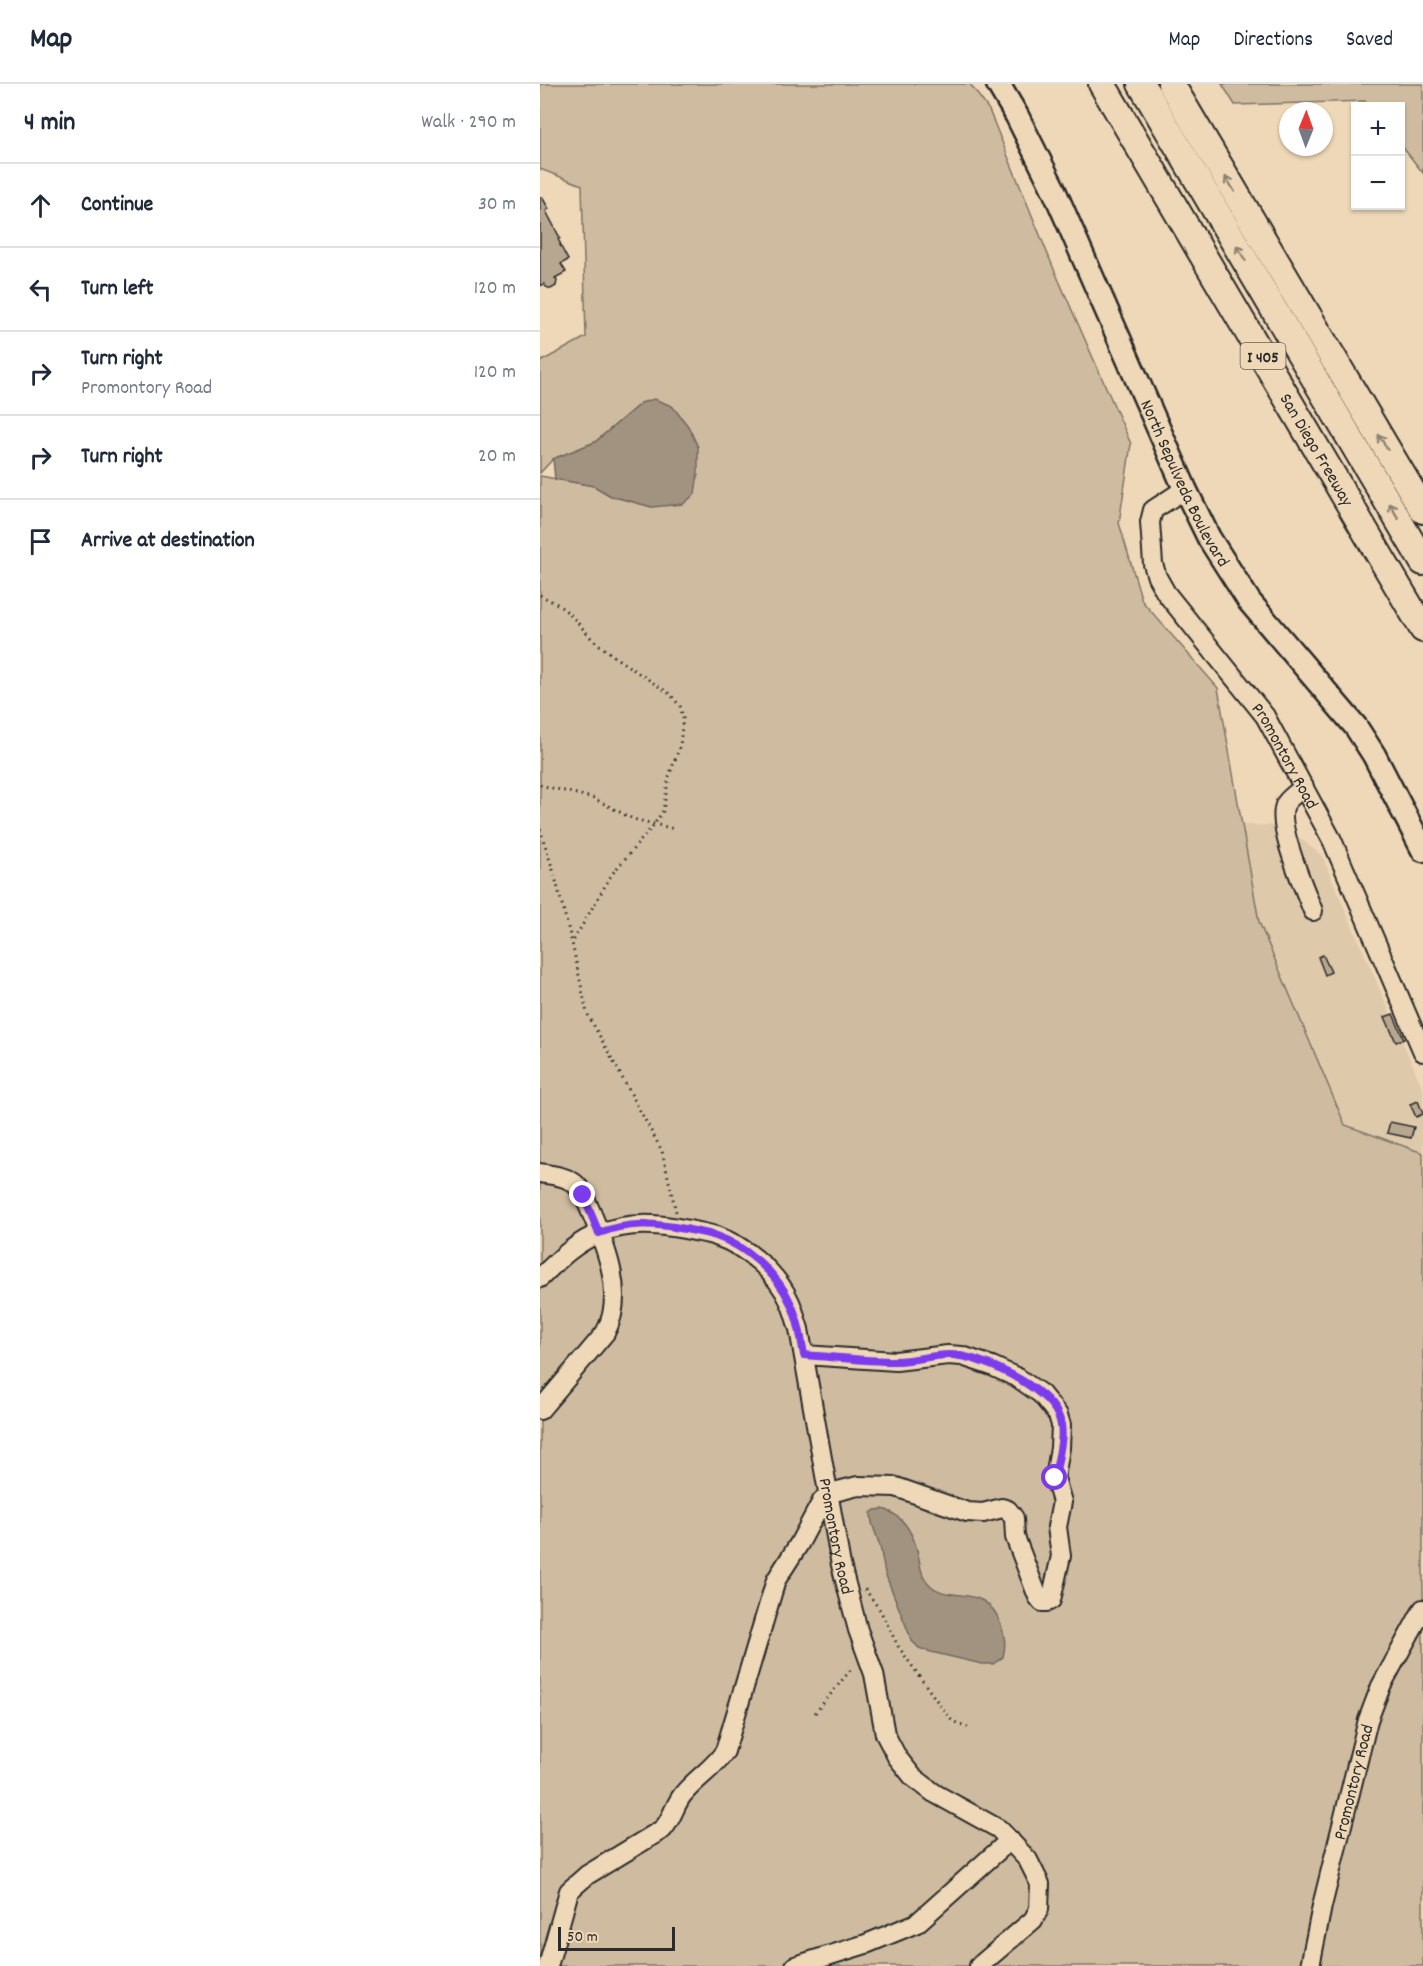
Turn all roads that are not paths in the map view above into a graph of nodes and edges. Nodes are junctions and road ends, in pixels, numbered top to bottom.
1 (998, 84) edge
2 (1102, 84) edge
3 (1122, 84) edge
4 (1141, 84) edge
5 (1171, 84) edge
6 (1185, 489) junction
7 (1423, 510) edge
8 (1423, 562) edge
9 (1423, 597) edge
10 (1423, 628) edge
11 (1304, 787) junction
12 (1423, 850) edge
13 (1313, 911) dead end
14 (1423, 1052) edge
15 (540, 1173) edge
16 (599, 1233) junction
17 (540, 1278) edge
18 (804, 1355) junction
19 (540, 1410) edge
20 (830, 1492) junction
21 (1423, 1609) edge
22 (1010, 1840) junction
23 (548, 1966) edge
24 (795, 1966) edge
25 (979, 1966) edge
26 (1310, 1966) edge

1 - 6 main road, North Sepulveda Boulevard
2 - 10 highway, San Diego Freeway / I 405
3 - 9 highway
8 -> 4 highway
7 -> 5 highway
6 - 11 street, Promontory Road
6 - 12 main road, North Sepulveda Boulevard
11 - 13 street
11 - 14 street, Promontory Road
15 - 16 street
16 - 17 street, Promontory Road
16 - 18 street, Promontory Road
16 - 19 street
18 - 20 street, Promontory Road
18 - 20 street
20 - 22 street, Promontory Road
20 - 23 street
21 - 26 street, Promontory Road
22 - 24 street
22 - 25 street, Promontory Road

